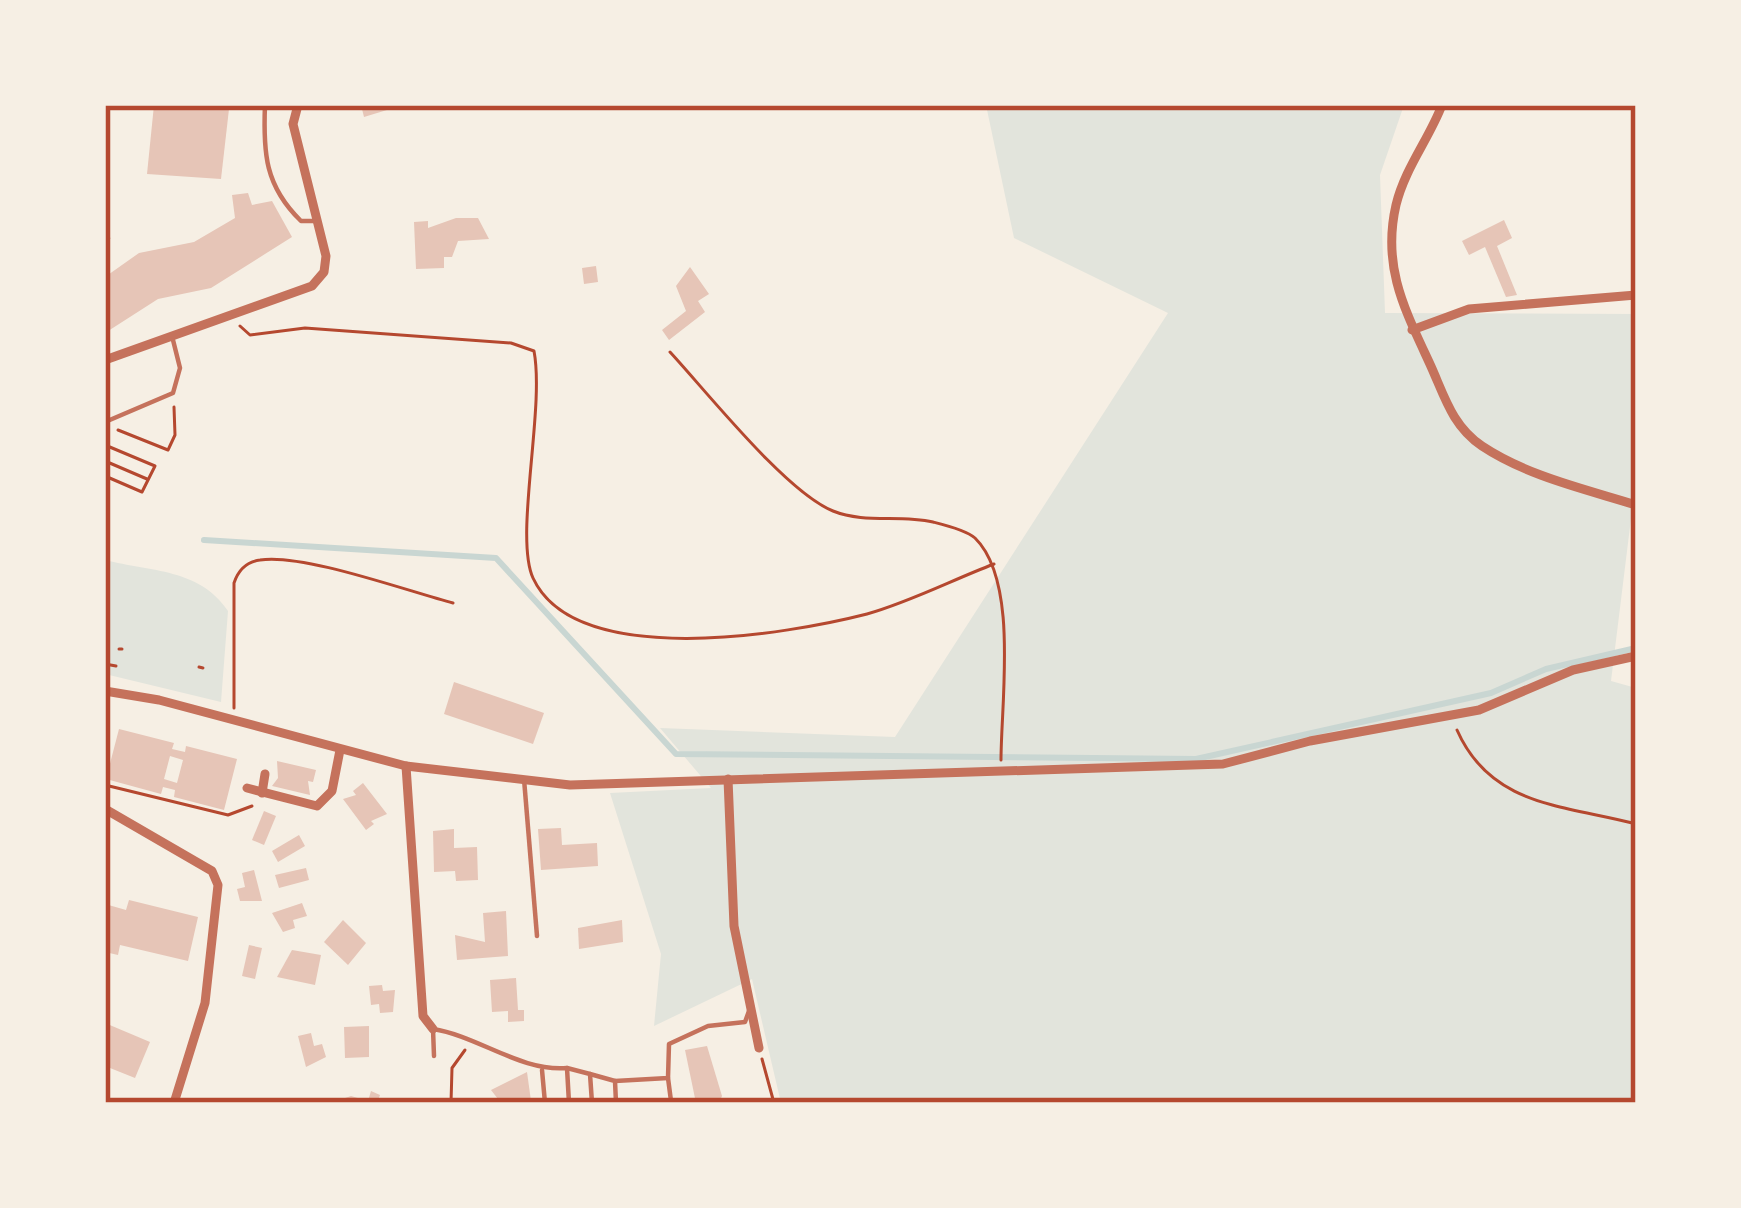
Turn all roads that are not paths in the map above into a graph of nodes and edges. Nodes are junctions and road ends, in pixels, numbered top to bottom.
1 (265, 105) edge
2 (298, 105) edge
3 (1442, 105) edge
4 (318, 221) junction
5 (1636, 295) edge
6 (1412, 330) junction
7 (172, 336) junction
8 (105, 360) edge
9 (105, 424) edge
10 (1636, 505) edge
11 (1636, 656) edge
12 (105, 691) edge
13 (340, 750) junction
14 (406, 766) junction
15 (265, 774) dead end
16 (524, 779) junction
17 (728, 779) junction
18 (247, 788) dead end
19 (262, 793) junction
20 (105, 809) edge
21 (537, 936) dead end
22 (751, 1005) junction
23 (433, 1029) junction
24 (759, 1048) road end
25 (434, 1056) dead end
26 (566, 1068) junction
27 (542, 1070) junction
28 (590, 1074) junction
29 (668, 1078) junction
30 (615, 1081) junction
31 (671, 1102) edge
32 (174, 1103) edge
33 (545, 1103) edge
34 (569, 1103) edge
35 (592, 1103) edge
36 (616, 1103) edge
37 (647, 1103) edge

1 - 4 lane
2 - 4 street
3 - 6 street
4 - 7 street
5 - 6 street
6 - 10 street
7 - 8 street
7 - 9 lane
11 - 17 street
12 - 13 street
13 - 14 street
13 - 19 street
14 - 16 street
14 - 23 street
15 - 19 street
16 - 17 street
16 - 21 lane
17 - 22 street
18 - 19 street
20 - 32 street
22 - 24 street
22 - 29 lane
23 - 25 lane
23 - 27 lane
26 - 27 lane
26 - 28 lane
26 - 34 lane
27 - 33 lane
28 - 30 lane
28 - 35 lane
29 - 30 lane
29 - 31 lane
30 - 36 lane
31 - 37 lane

